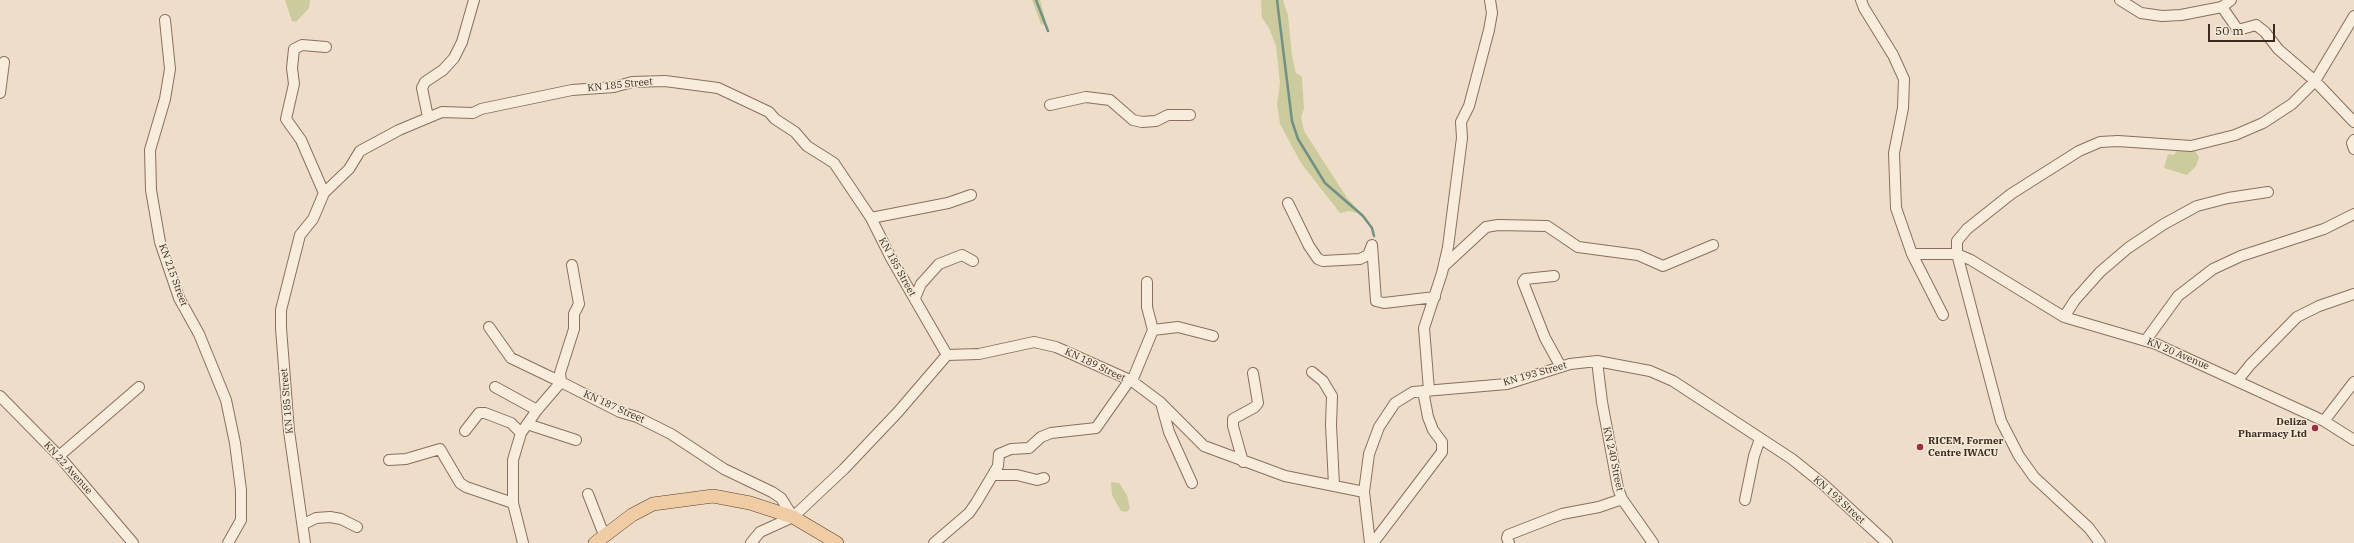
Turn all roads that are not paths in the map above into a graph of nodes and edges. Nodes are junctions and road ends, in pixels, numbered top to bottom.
1 (474, 0) edge
2 (1490, 0) edge
3 (1862, 0) edge
4 (2120, 0) edge
5 (2231, 0) edge
6 (2222, 7) junction
7 (2354, 16) edge
8 (165, 20) dead end
9 (326, 47) dead end
10 (4, 62) dead end
11 (2315, 81) junction
12 (0, 93) edge
13 (1050, 105) dead end
14 (1190, 114) dead end
15 (428, 117) junction
16 (2354, 122) edge
17 (2354, 140) edge
18 (2354, 149) edge
19 (2268, 192) dead end
20 (324, 193) junction
21 (971, 195) dead end
22 (1288, 203) dead end
23 (2354, 214) edge
24 (871, 218) junction
25 (1713, 244) dead end
26 (1912, 254) junction
27 (1957, 254) junction
28 (972, 261) dead end
29 (572, 265) dead end
30 (1444, 266) junction
31 (1554, 276) dead end
32 (1147, 282) dead end
33 (2354, 294) edge
34 (1435, 297) junction
35 (914, 298) junction
36 (1943, 315) dead end
37 (2064, 317) junction
38 (489, 327) dead end
39 (1153, 330) junction
40 (1213, 336) dead end
41 (2146, 340) junction
42 (947, 355) junction
43 (1597, 361) junction
44 (1561, 367) junction
45 (1253, 372) dead end
46 (1312, 372) dead end
47 (2238, 380) junction
48 (1130, 381) junction
49 (561, 382) junction
50 (2354, 382) edge
51 (139, 386) dead end
52 (495, 387) dead end
53 (1426, 390) junction
54 (0, 396) edge
55 (1160, 402) junction
56 (537, 410) junction
57 (2324, 421) junction
58 (524, 428) junction
59 (465, 430) dead end
60 (1760, 439) junction
61 (576, 440) dead end
62 (2354, 440) edge
63 (59, 456) junction
64 (389, 460) dead end
65 (1243, 462) junction
66 (993, 475) junction
67 (1044, 478) dead end
68 (1192, 483) dead end
69 (1334, 486) junction
70 (1364, 492) junction
71 (588, 494) dead end
72 (1622, 499) junction
73 (1745, 500) dead end
74 (513, 503) junction
75 (793, 516) junction
76 (304, 524) junction
77 (357, 527) dead end
78 (600, 539) edge
79 (133, 543) edge
80 (228, 543) edge
81 (305, 543) edge
82 (523, 543) edge
83 (751, 543) edge
84 (836, 543) edge
85 (934, 543) edge
86 (1372, 543) edge
87 (1509, 543) edge
88 (1653, 543) edge
89 (1886, 543) edge
90 (2100, 543) edge

1 - 15 street
2 - 30 street
3 - 26 street
4 - 6 street
5 - 6 street
6 - 11 street
7 - 11 street
8 - 80 street, KN 215 Street
9 - 20 street
10 - 12 street
11 - 16 street
11 - 27 street
13 - 14 street
15 - 20 street, KN 185 Street
15 - 24 street, KN 185 Street
17 - 18 street
19 - 37 street
20 - 76 street, KN 185 Street
21 - 24 street
22 - 34 street
23 - 41 street
24 - 35 street, KN 185 Street
25 - 30 street
26 - 27 street
26 - 36 street
27 - 37 street, KN 20 Avenue
27 - 90 street
28 - 35 street
29 - 49 street
30 - 34 street
31 - 44 street
32 - 39 street
33 - 47 street
34 - 53 street
35 - 42 street, KN 185 Street
37 - 41 street, KN 20 Avenue
38 - 49 street, KN 187 Street
39 - 40 street
39 - 48 street
41 - 47 street, KN 20 Avenue
42 - 48 street, KN 189 Street
42 - 75 street
43 - 44 street, KN 193 Street
43 - 60 street, KN 193 Street
43 - 72 street, KN 240 Street
44 - 53 street, KN 193 Street
45 - 65 street
46 - 69 street
47 - 57 street, KN 20 Avenue
48 - 55 street, KN 189 Street
48 - 66 street
49 - 56 street
49 - 75 street, KN 187 Street
50 - 57 street
51 - 63 street
52 - 56 street
53 - 70 street, KN 193 Street
53 - 86 street
54 - 63 street, KN 22 Avenue
55 - 65 street, KN 189 Street
55 - 68 street
56 - 58 street
57 - 62 street, KN 20 Avenue
58 - 59 street
58 - 61 street
58 - 74 street
60 - 73 street
60 - 89 street, KN 193 Street
63 - 79 street, KN 22 Avenue
64 - 74 street
65 - 69 street, KN 189 Street
66 - 67 street
66 - 85 street
69 - 70 street, KN 189 Street
70 - 86 street, KN 193 Street
71 - 78 street
72 - 87 street, KN 240 Street
72 - 88 street
74 - 82 street
75 - 78 main road
75 - 83 street
75 - 84 main road
76 - 77 street
76 - 81 street, KN 185 Street

